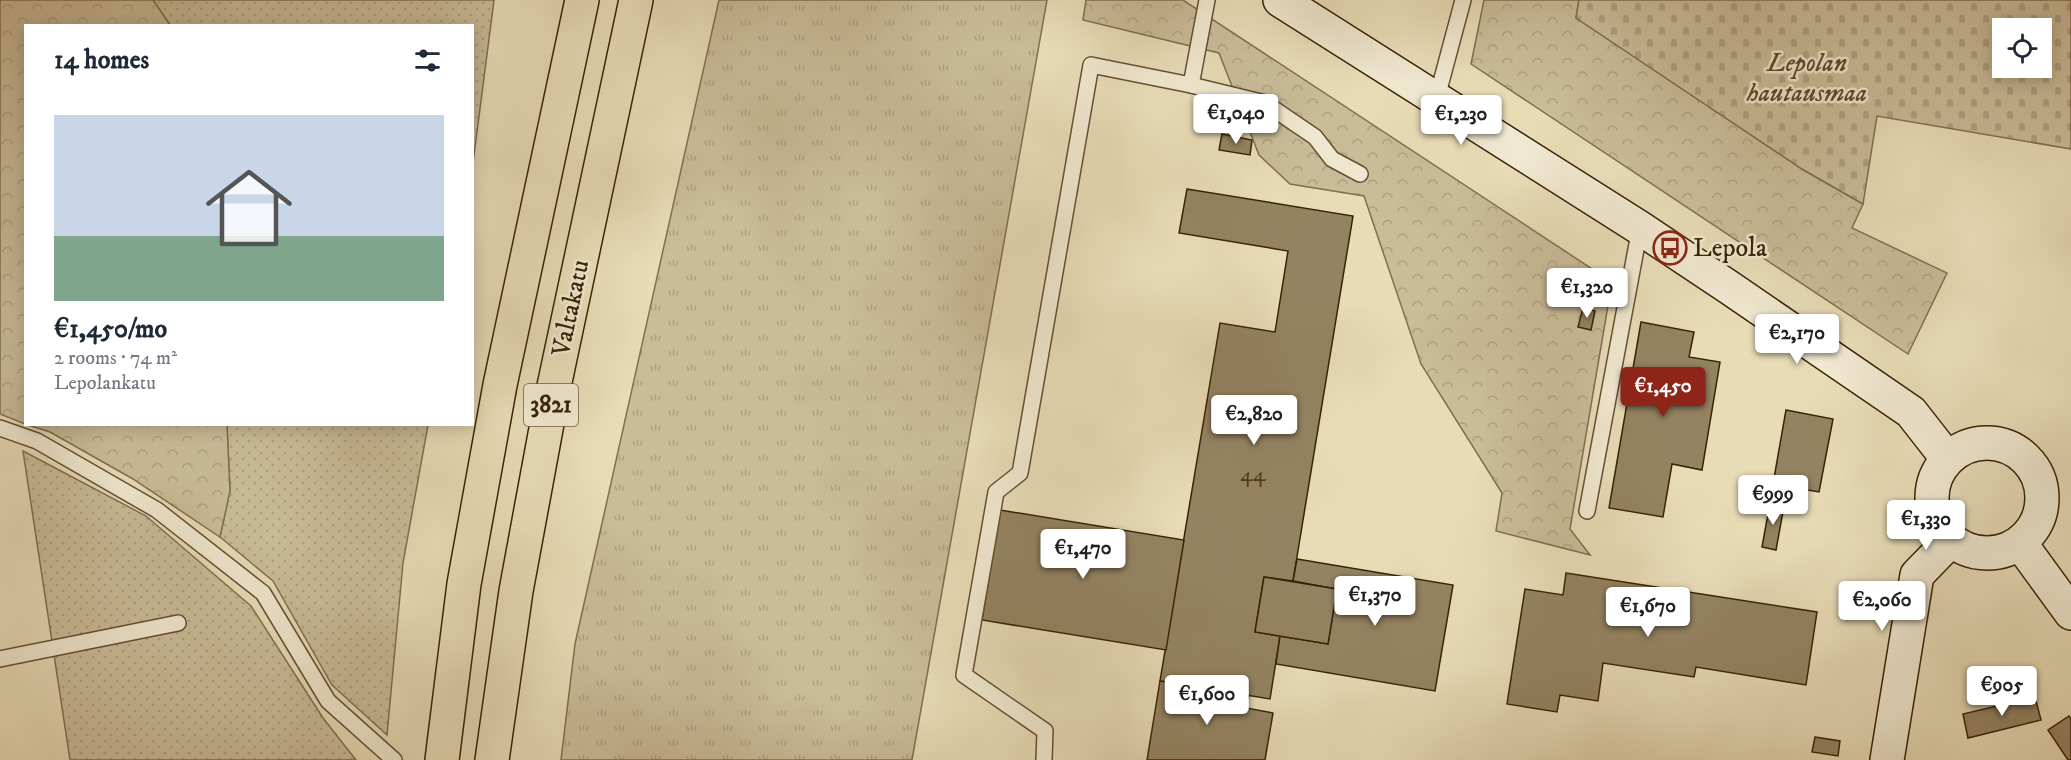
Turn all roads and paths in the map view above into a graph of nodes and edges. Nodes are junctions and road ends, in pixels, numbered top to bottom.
1 (582, 0) edge
2 (636, 0) edge
3 (1207, 0) edge
4 (1280, 0) edge
5 (1463, 0) edge
6 (1191, 85) junction
7 (1436, 101) junction
8 (1359, 174) dead end
9 (1640, 228) junction
10 (0, 428) edge
11 (1947, 458) junction
12 (1587, 511) dead end
13 (1950, 541) junction
14 (2020, 543) junction
15 (2071, 614) edge
16 (178, 622) dead end
17 (0, 659) edge
18 (393, 760) edge
19 (442, 760) edge
20 (492, 760) edge
21 (1044, 760) edge
22 (1887, 760) edge

1 - 19 main road, Valtakatu / 3821
2 - 20 main road, Valtakatu / 3821
3 - 6 lane
4 - 7 main road
5 - 7 lane
6 - 8 lane
6 - 21 lane
7 - 9 main road
9 - 11 main road
9 - 12 lane
10 - 18 lane
11 - 13 main road
11 - 14 main road
13 - 14 main road
13 - 22 main road
14 - 15 main road
16 - 17 lane

